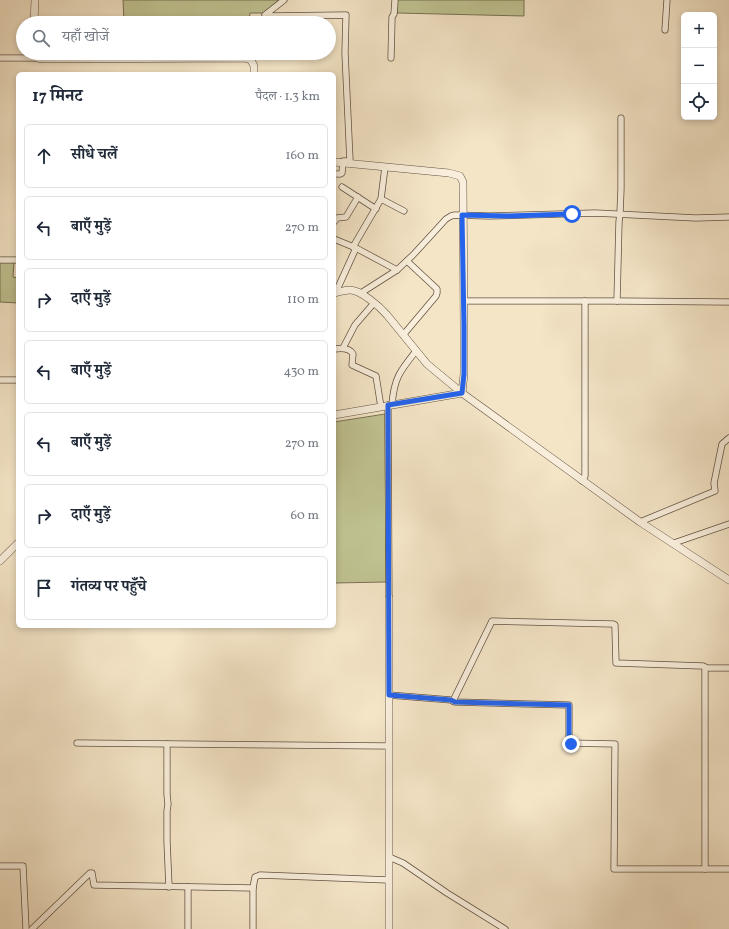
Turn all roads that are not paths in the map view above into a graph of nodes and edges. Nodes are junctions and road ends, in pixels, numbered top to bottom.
1 (34, 0) edge
2 (284, 0) edge
3 (394, 0) edge
4 (667, 0) edge
5 (34, 16) edge
6 (665, 30) dead end
7 (16, 57) edge
8 (0, 58) edge
9 (391, 58) dead end
10 (251, 60) edge
11 (254, 72) edge
12 (621, 118) dead end
13 (336, 162) edge
14 (343, 162) junction
15 (385, 167) junction
16 (336, 174) edge
17 (342, 187) dead end
18 (358, 197) junction
19 (381, 199) junction
20 (376, 208) junction
21 (404, 211) dead end
22 (620, 213) junction
23 (462, 215) junction
24 (729, 217) edge
25 (336, 219) edge
26 (336, 240) edge
27 (355, 248) junction
28 (0, 260) edge
29 (16, 260) edge
30 (408, 261) junction
31 (397, 270) junction
32 (336, 291) edge
33 (336, 293) edge
34 (361, 293) junction
35 (464, 301) junction
36 (585, 301) junction
37 (618, 301) junction
38 (729, 302) edge
39 (374, 303) junction
40 (404, 334) junction
41 (343, 348) junction
42 (336, 349) edge
43 (416, 352) junction
44 (0, 380) edge
45 (16, 380) edge
46 (462, 393) junction
47 (387, 406) junction
48 (336, 415) edge
49 (729, 438) edge
50 (582, 481) junction
51 (640, 522) junction
52 (729, 524) edge
53 (674, 543) junction
54 (16, 545) edge
55 (0, 561) edge
56 (729, 580) edge
57 (389, 598) joint
58 (705, 668) junction
59 (729, 668) edge
60 (389, 695) junction
61 (453, 701) junction
62 (77, 743) dead end
63 (167, 744) junction
64 (389, 746) junction
65 (389, 857) junction
66 (0, 866) edge
67 (704, 869) junction
68 (729, 869) edge
69 (389, 880) junction
70 (169, 887) junction
71 (188, 887) junction
72 (253, 888) junction
73 (26, 929) edge
74 (32, 929) edge
75 (188, 929) edge
76 (253, 929) edge
77 (389, 929) edge
78 (506, 929) edge

1 - 5 street
2 - 14 street
3 - 9 street
4 - 6 street
7 - 8 street
10 - 11 street
12 - 22 street
13 - 14 street
14 - 15 street
14 - 16 street
15 - 19 street
15 - 23 street
17 - 18 street
18 - 20 street
18 - 25 street
19 - 20 street
19 - 21 street
20 - 27 street
22 - 23 street
22 - 24 street
22 - 37 street
23 - 30 street
23 - 35 street
26 - 27 street
27 - 31 street
27 - 32 street
28 - 29 street
30 - 31 street
30 - 40 street
31 - 34 street
33 - 34 street
34 - 39 street
35 - 36 street
35 - 46 street
36 - 37 street
36 - 50 street
37 - 38 street
39 - 40 street
39 - 41 street
40 - 43 street
41 - 42 street
41 - 47 street
43 - 46 street
43 - 47 street
44 - 45 street
46 - 47 street
46 - 50 street
47 - 48 street
47 - 57 street
49 - 51 street
50 - 51 street
51 - 53 street
52 - 53 street
53 - 56 street
54 - 55 street
57 - 60 street
58 - 59 street
58 - 61 street
58 - 67 street
60 - 61 street
60 - 64 street
61 - 67 street
62 - 63 street
63 - 64 street
63 - 70 street
64 - 65 street
65 - 69 street
65 - 78 street
66 - 73 street
67 - 68 street
69 - 72 street
69 - 77 street
70 - 71 street
70 - 74 street
71 - 72 street
71 - 75 street
72 - 76 street

